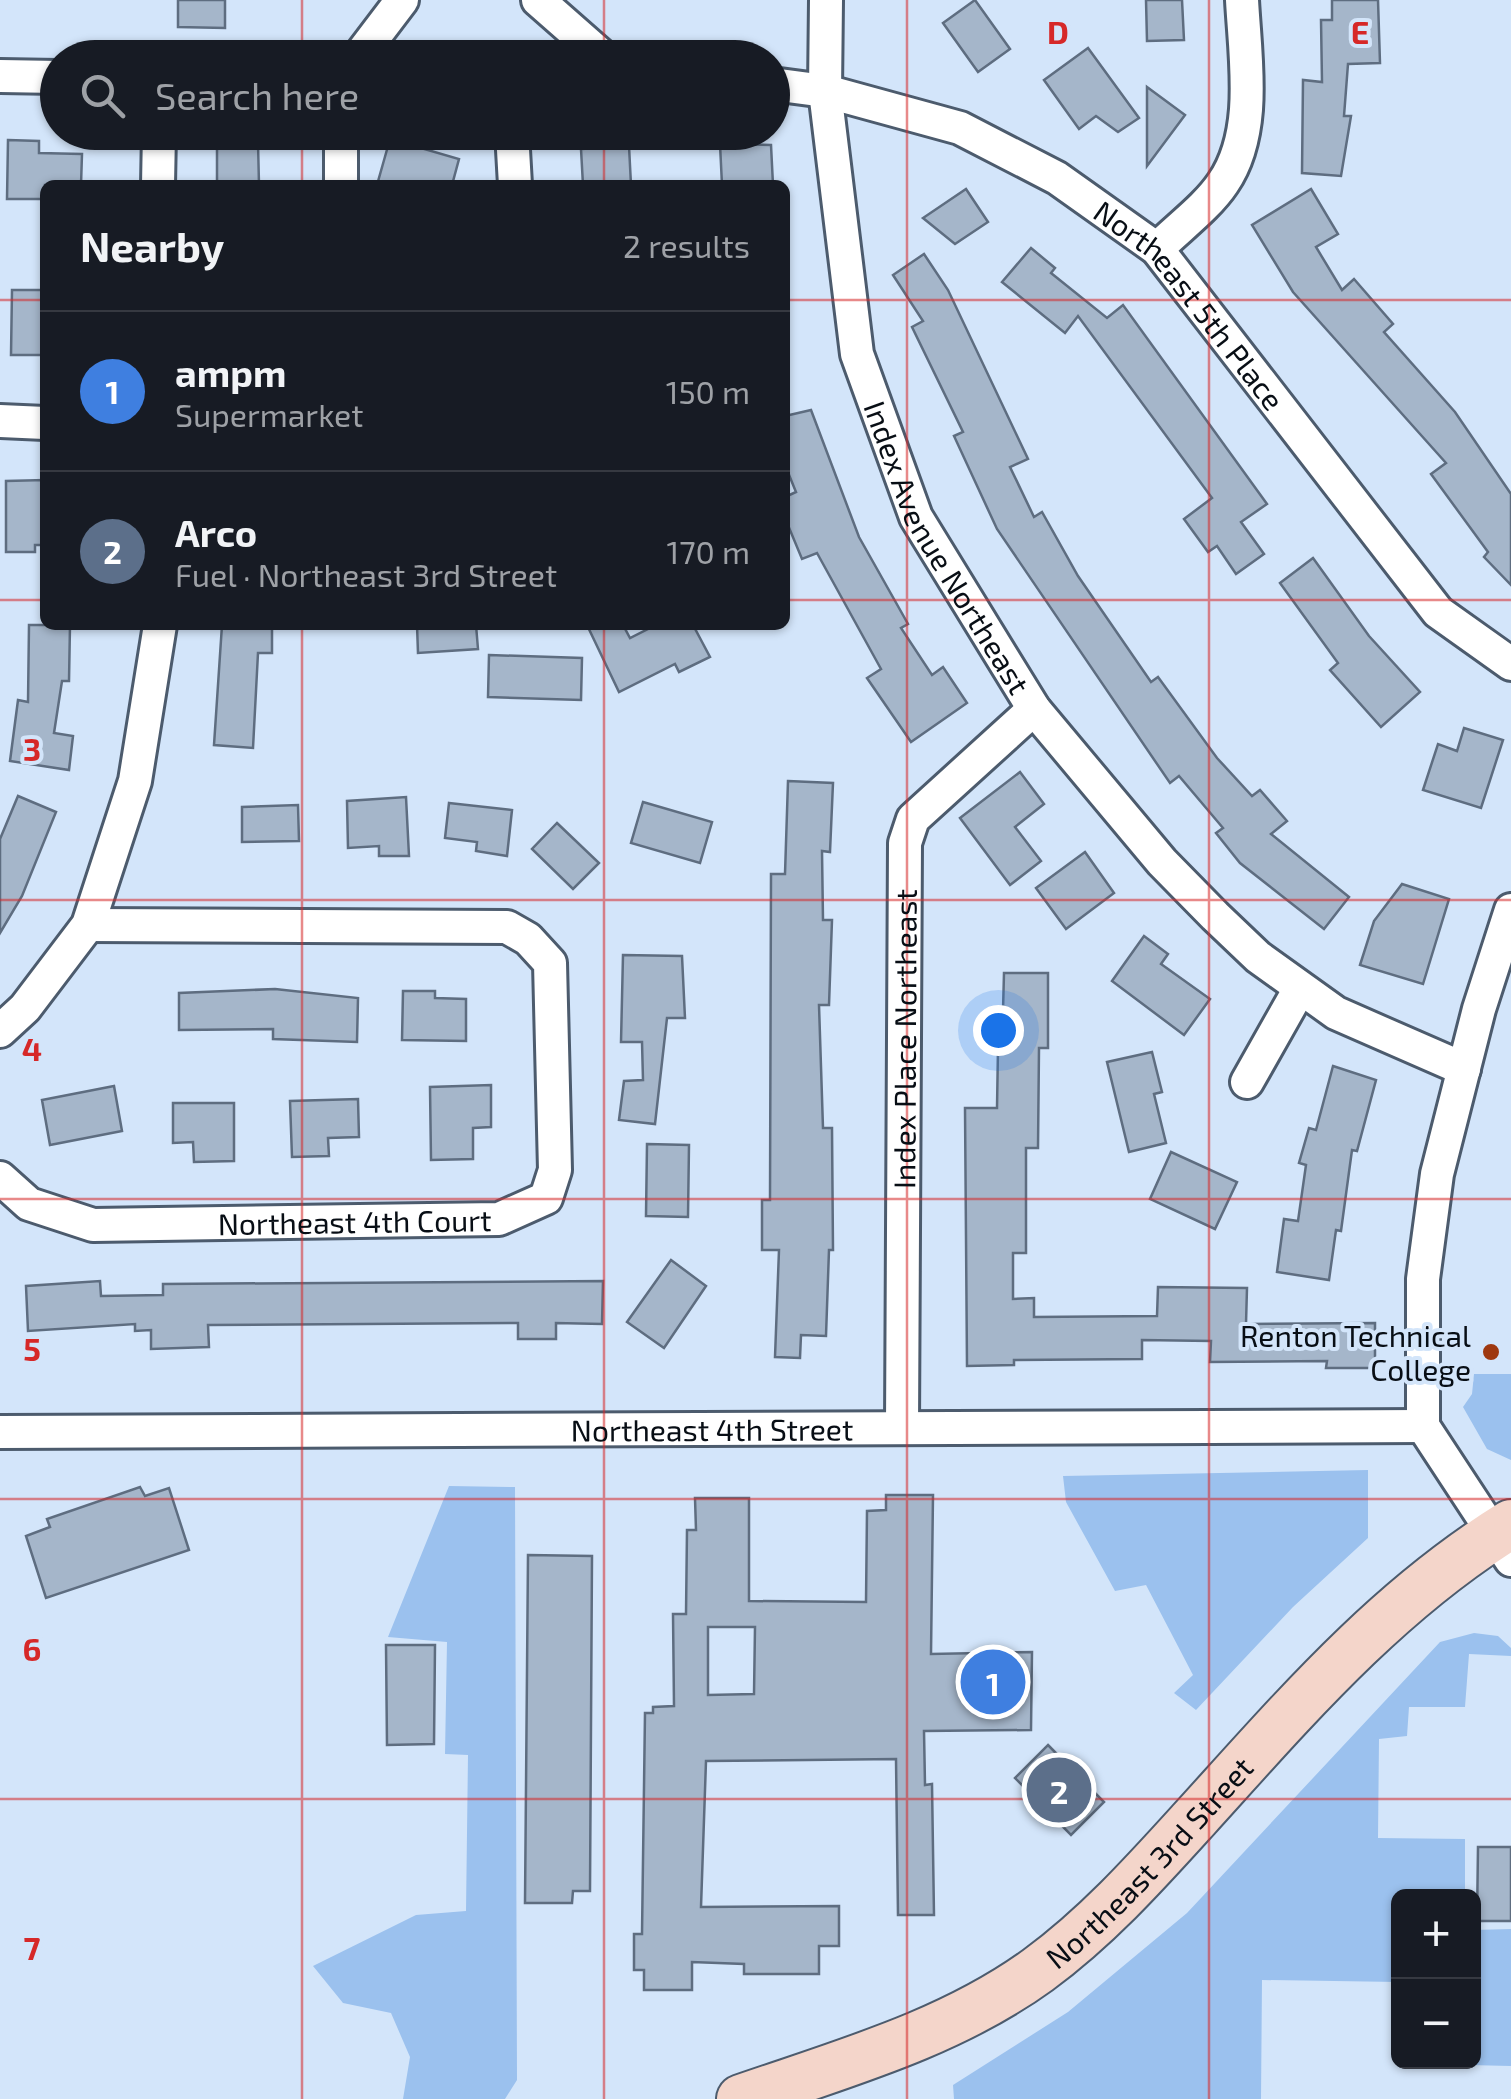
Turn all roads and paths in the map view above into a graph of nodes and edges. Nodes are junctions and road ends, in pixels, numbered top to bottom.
1 (402, 0) edge
2 (538, 0) edge
3 (826, 0) edge
4 (1242, 0) edge
5 (372, 40) edge
6 (584, 40) edge
7 (0, 76) edge
8 (40, 77) edge
9 (790, 86) edge
10 (825, 91) junction
11 (159, 150) edge
12 (341, 150) edge
13 (513, 150) edge
14 (158, 180) edge
15 (341, 180) edge
16 (514, 180) edge
17 (1157, 249) junction
18 (0, 421) edge
19 (40, 422) edge
20 (159, 630) edge
21 (1511, 664) edge
22 (1034, 709) junction
23 (1511, 910) edge
24 (88, 925) junction
25 (1299, 990) junction
26 (0, 1031) edge
27 (1464, 1069) junction
28 (1247, 1082) dead end
29 (0, 1178) edge
30 (1423, 1426) junction
31 (902, 1427) junction
32 (0, 1432) edge
33 (1505, 1539) edge
34 (741, 2099) edge

1 - 5 street
2 - 6 street
3 - 10 street, Index Avenue Northeast
4 - 17 street
7 - 8 street
9 - 10 street, Northeast 5th Place
10 - 17 street, Northeast 5th Place
10 - 22 street, Index Avenue Northeast
11 - 14 street
12 - 15 street
13 - 16 street
17 - 21 street, Northeast 5th Place
18 - 19 street
20 - 24 street
22 - 25 street, Index Avenue Northeast
22 - 31 street, Index Place Northeast
23 - 27 street
24 - 26 street
24 - 29 street, Northeast 4th Court
25 - 27 street, Index Avenue Northeast
25 - 28 street
27 - 30 street
30 - 31 street, Northeast 4th Street
30 - 33 street
31 - 32 street, Northeast 4th Street
33 - 34 main road, Northeast 3rd Street

